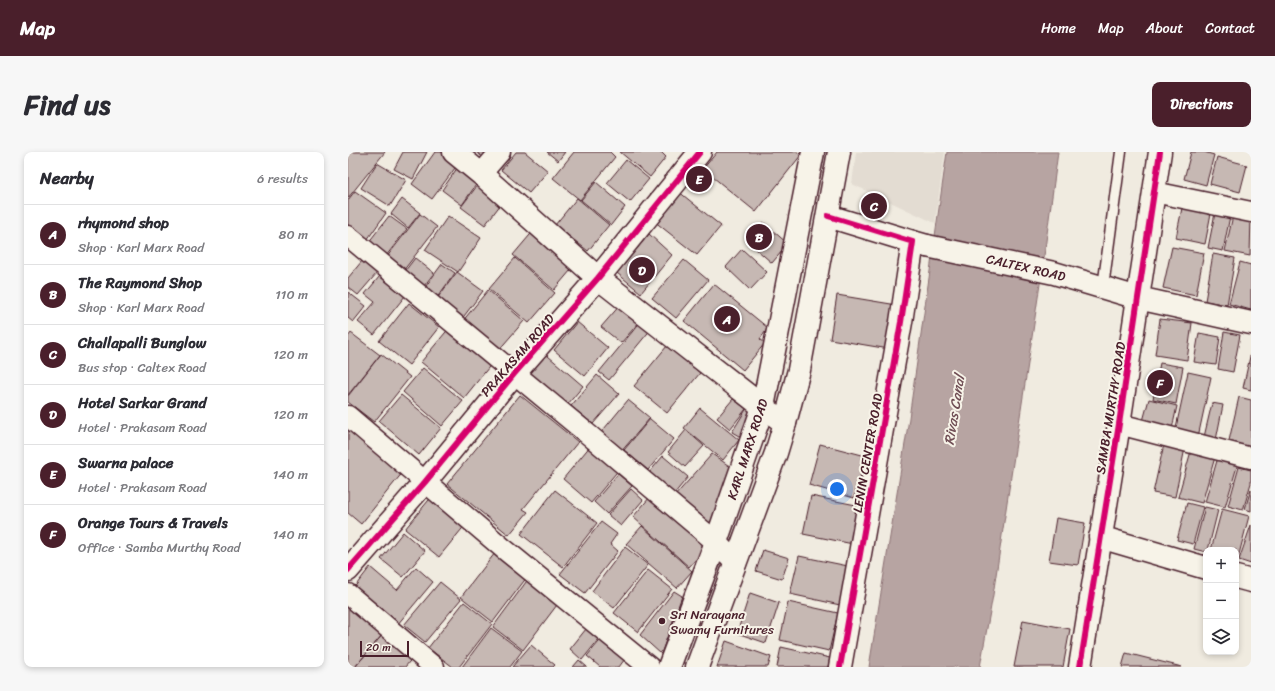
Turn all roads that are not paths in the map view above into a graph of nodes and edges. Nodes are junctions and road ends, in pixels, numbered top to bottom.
1 (454, 152) edge
2 (500, 152) edge
3 (700, 152) edge
4 (813, 152) edge
5 (839, 152) edge
6 (1121, 152) edge
7 (1160, 152) edge
8 (481, 174) junction
9 (1154, 192) junction
10 (801, 209) junction
11 (1251, 212) edge
12 (828, 216) junction
13 (348, 236) edge
14 (920, 244) junction
15 (598, 278) junction
16 (1103, 287) junction
17 (1138, 298) junction
18 (1251, 323) edge
19 (514, 374) junction
20 (763, 407) junction
21 (348, 416) edge
22 (785, 424) junction
23 (1119, 424) junction
24 (1251, 458) edge
25 (425, 482) junction
26 (1100, 537) junction
27 (716, 542) junction
28 (736, 563) junction
29 (1203, 567) edge
30 (348, 570) edge
31 (1239, 578) edge
32 (1251, 581) edge
33 (348, 594) edge
34 (424, 664) edge
35 (649, 667) edge
36 (668, 667) edge
37 (697, 667) edge
38 (840, 667) edge
39 (1080, 667) edge

1 - 8 street
2 - 8 street
3 - 15 street, PRAKASAM ROAD
4 - 10 street, KARL MARX ROAD
5 - 12 street, KARL MARX ROAD
6 - 16 lane
7 - 9 street, SAMBA MURTHY ROAD
8 - 15 street
9 - 11 street
9 - 17 street, SAMBA MURTHY ROAD
10 - 12 street, CALTEX ROAD
10 - 20 street, KARL MARX ROAD
12 - 14 street, CALTEX ROAD
12 - 22 street, KARL MARX ROAD
13 - 19 street
14 - 16 street, CALTEX ROAD
14 - 38 street, LENIN CENTER ROAD
15 - 19 street, PRAKASAM ROAD
15 - 20 street
16 - 17 street, CALTEX ROAD
17 - 18 street, CALTEX ROAD
17 - 23 street, SAMBA MURTHY ROAD
19 - 25 street, PRAKASAM ROAD
19 - 27 street
20 - 22 street
20 - 27 street, KARL MARX ROAD
21 - 25 street
22 - 28 street, KARL MARX ROAD
23 - 24 street
23 - 26 street, SAMBA MURTHY ROAD
25 - 30 street, PRAKASAM ROAD
25 - 35 street
26 - 29 street
26 - 39 street, SAMBA MURTHY ROAD
27 - 28 street
27 - 36 street, KARL MARX ROAD
28 - 37 street, KARL MARX ROAD
31 - 32 street
33 - 34 street

